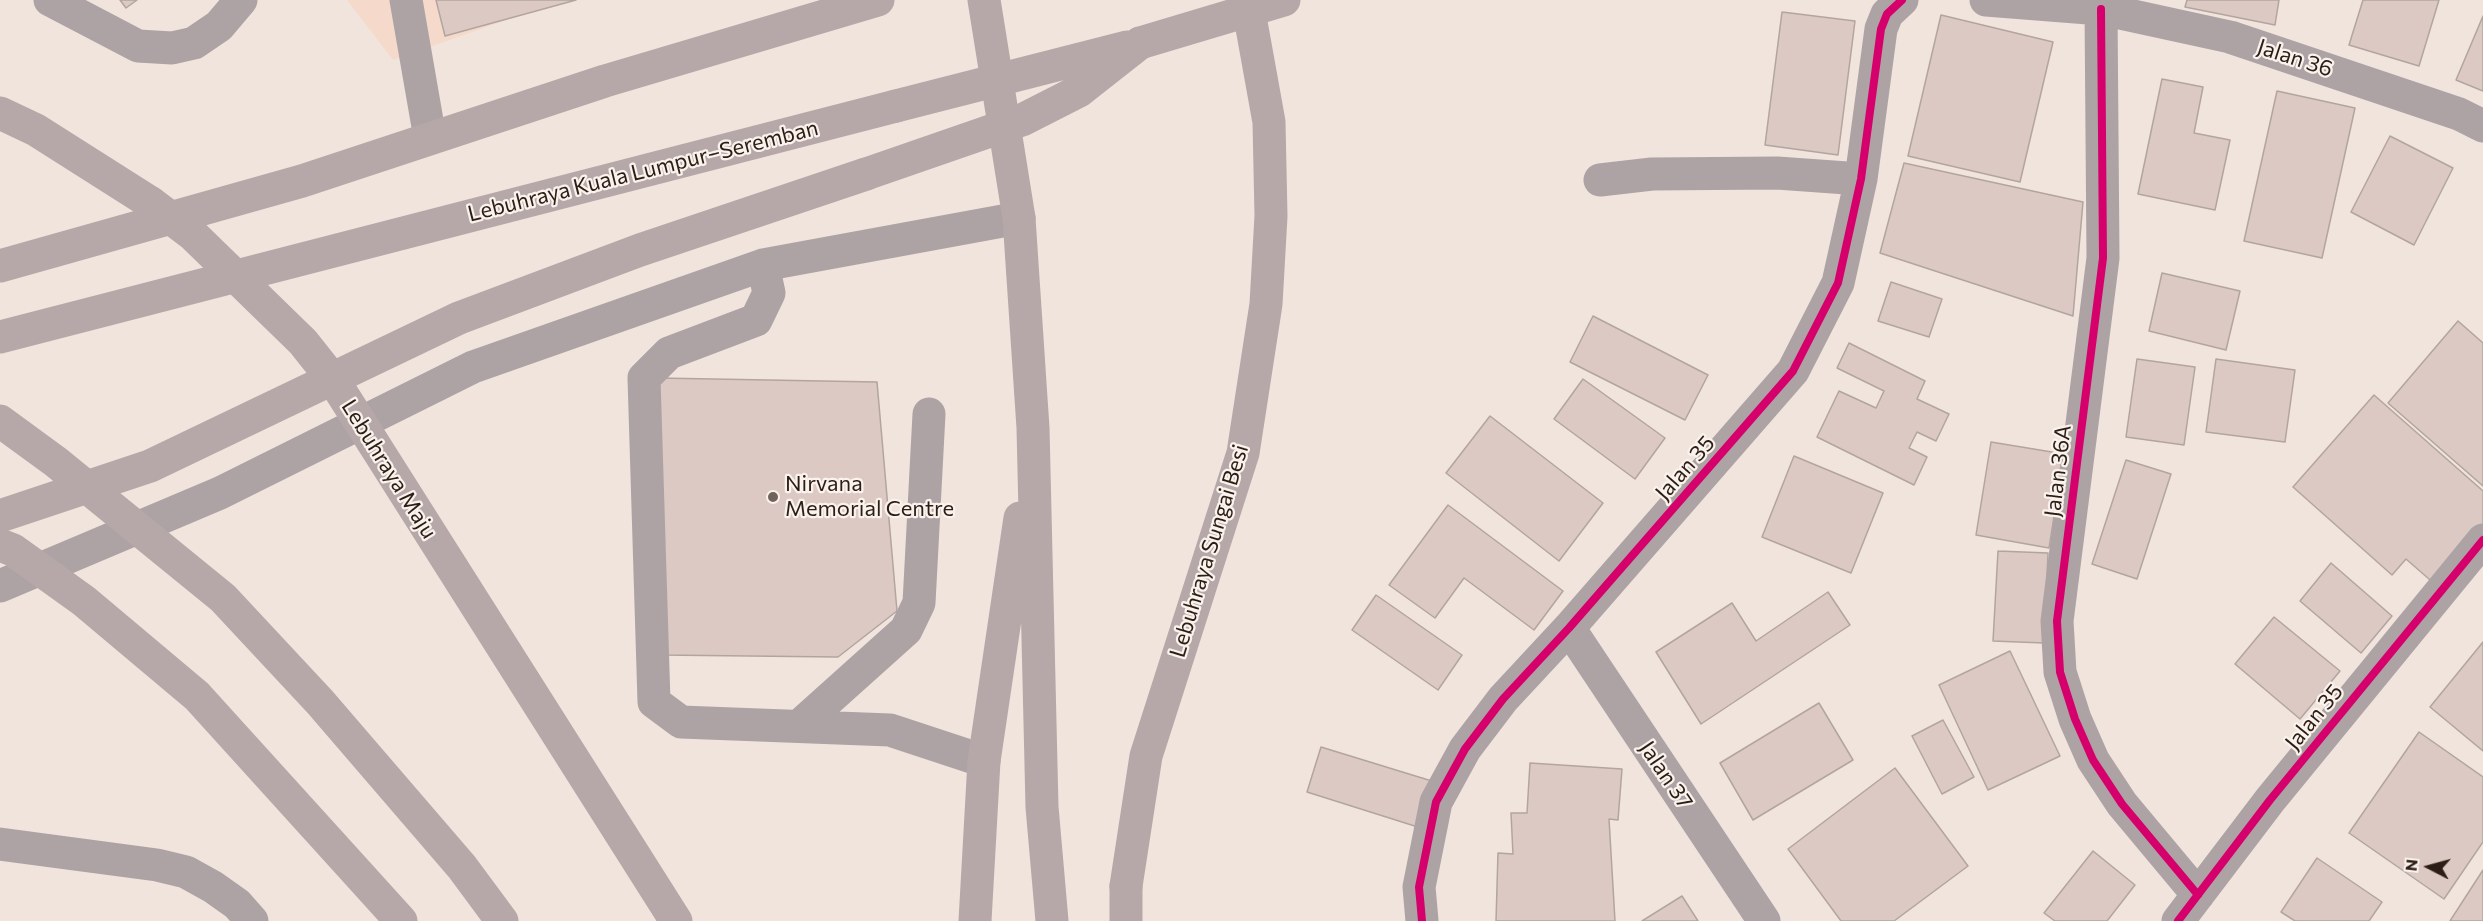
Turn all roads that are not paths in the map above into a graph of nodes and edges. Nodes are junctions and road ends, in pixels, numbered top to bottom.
1 (50, 0) edge
2 (241, 0) edge
3 (406, 0) edge
4 (878, 0) edge
5 (984, 0) edge
6 (1247, 0) edge
7 (1284, 0) edge
8 (1902, 0) edge
9 (1986, 0) edge
10 (2101, 9) junction
11 (1140, 43) junction
12 (0, 99) edge
13 (0, 113) edge
14 (2483, 126) edge
15 (36, 130) junction
16 (430, 138) junction
17 (1861, 179) junction
18 (1600, 180) dead end
19 (1019, 218) junction
20 (84, 243) junction
21 (0, 244) edge
22 (764, 265) junction
23 (0, 266) edge
24 (0, 337) edge
25 (929, 414) dead end
26 (0, 421) edge
27 (1033, 428) junction
28 (0, 516) edge
29 (2483, 540) edge
30 (0, 545) edge
31 (0, 586) edge
32 (1569, 628) junction
33 (799, 726) junction
34 (984, 760) junction
35 (0, 844) edge
36 (2198, 895) junction
37 (252, 921) edge
38 (401, 921) edge
39 (502, 921) edge
40 (676, 921) edge
41 (975, 921) edge
42 (1052, 921) edge
43 (1126, 921) edge
44 (1422, 921) edge
45 (1764, 921) edge
46 (2178, 921) edge

1 - 2 street
3 - 16 street
4 - 16 highway
5 - 19 highway
6 - 43 highway, Lebuhraya Sungai Besi, bridge
7 - 11 highway, Lebuhraya Kuala Lumpur–Seremban
8 - 17 street, Jalan 35
9 - 10 street
10 - 14 street, Jalan 36
10 - 36 street, Jalan 36A
11 - 24 highway, Lebuhraya Kuala Lumpur–Seremban, bridge
11 - 28 highway, bridge
12 - 15 highway
13 - 15 highway, Lebuhraya Maju
15 - 40 highway, Lebuhraya Maju, bridge
16 - 20 highway
17 - 18 street
17 - 32 street, Jalan 35
19 - 22 street
19 - 27 highway
20 - 21 highway
20 - 23 highway
22 - 31 street
22 - 33 street
25 - 33 street
26 - 39 highway, bridge
27 - 34 highway
27 - 42 highway
29 - 36 street, Jalan 35
30 - 38 highway, bridge
32 - 44 street, Jalan 35
32 - 45 street, Jalan 37
33 - 34 street
34 - 41 highway
35 - 37 street
36 - 46 street, Jalan 35

